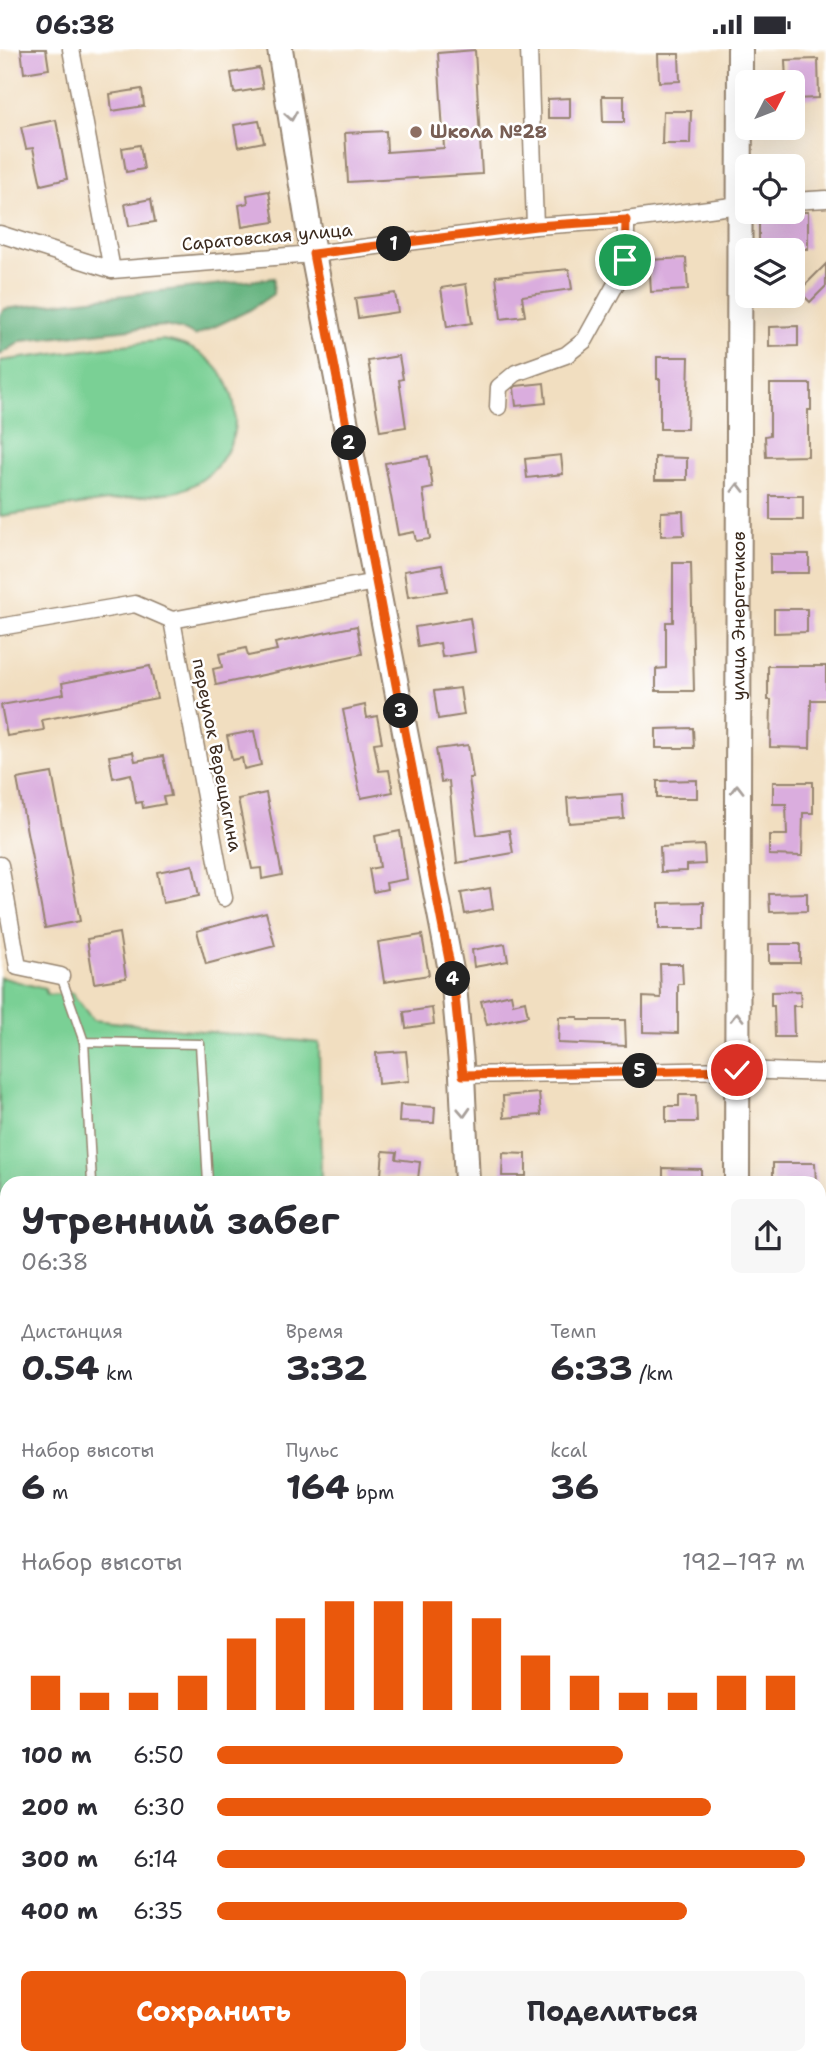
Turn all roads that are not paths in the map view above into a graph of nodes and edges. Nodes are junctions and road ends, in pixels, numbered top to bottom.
1 (71, 49) edge
2 (280, 49) edge
3 (529, 49) edge
4 (740, 49) edge
5 (742, 154) edge
6 (826, 198) edge
7 (805, 200) edge
8 (735, 205) edge
9 (626, 220) junction
10 (743, 224) edge
11 (536, 226) junction
12 (0, 235) edge
13 (313, 254) junction
14 (112, 270) junction
15 (498, 407) dead end
16 (375, 582) junction
17 (172, 620) junction
18 (0, 627) edge
19 (0, 865) edge
20 (224, 898) dead end
21 (61, 976) joint
22 (84, 1042) junction
23 (737, 1070) junction
24 (826, 1073) edge
25 (463, 1075) junction
26 (92, 1176) edge
27 (208, 1176) edge
28 (467, 1176) edge
29 (737, 1176) edge

1 - 14 street
2 -> 13 main road
3 - 11 street
4 - 5 main road, улица Энергетиков
6 - 7 street
8 - 9 street, Саратовская улица
9 - 11 street, Саратовская улица
9 - 15 street
23 -> 10 main road, улица Энергетиков
11 - 13 street, Саратовская улица
12 - 14 street, Саратовская улица
13 - 14 street, Саратовская улица
13 - 16 main road
16 - 17 street
16 - 25 main road
17 - 18 street
17 - 20 street, переулок Верещагина
19 - 21 street
21 - 22 lane
22 - 26 lane
22 - 27 lane
23 - 24 street
23 - 25 street
23 - 29 main road, улица Энергетиков
25 -> 28 main road

